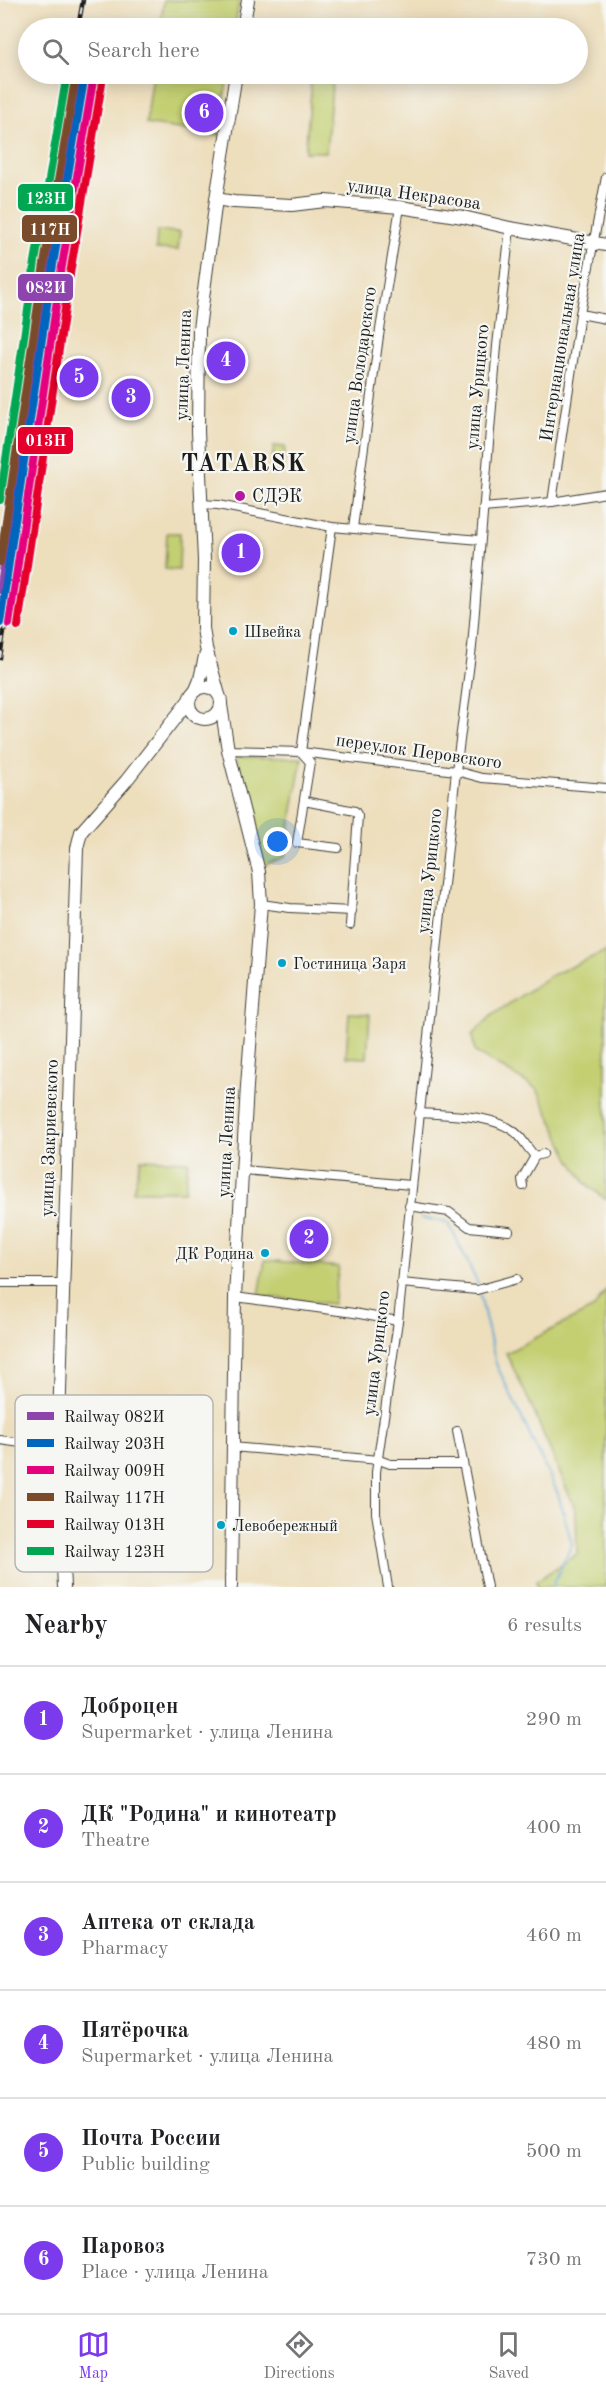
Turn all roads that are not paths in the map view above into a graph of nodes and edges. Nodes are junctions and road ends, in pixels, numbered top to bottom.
1 (248, 0) edge
2 (245, 18) edge
3 (234, 84) edge
4 (606, 177) edge
5 (216, 199) junction
6 (400, 207) junction
7 (510, 228) junction
8 (592, 244) junction
9 (606, 246) edge
10 (580, 314) junction
11 (606, 319) edge
12 (606, 493) edge
13 (552, 502) junction
14 (201, 504) junction
15 (483, 508) junction
16 (332, 527) junction
17 (352, 528) junction
18 (480, 540) junction
19 (206, 648) junction
20 (192, 695) junction
21 (220, 700) junction
22 (202, 719) junction
23 (173, 723) junction
24 (228, 750) junction
25 (301, 752) junction
26 (456, 771) junction
27 (606, 788) edge
28 (304, 801) junction
29 (338, 848) dead end
30 (261, 904) junction
31 (352, 911) junction
32 (350, 925) dead end
33 (419, 1113) junction
34 (243, 1170) junction
35 (411, 1185) junction
36 (523, 1186) dead end
37 (409, 1206) junction
38 (509, 1231) dead end
39 (517, 1279) dead end
40 (0, 1283) edge
41 (63, 1283) junction
42 (401, 1283) junction
43 (235, 1297) junction
44 (398, 1321) junction
45 (60, 1395) edge
46 (457, 1431) dead end
47 (0, 1440) edge
48 (15, 1442) edge
49 (232, 1447) junction
50 (379, 1460) junction
51 (462, 1464) junction
52 (63, 1572) edge
53 (64, 1587) edge
54 (231, 1587) edge
55 (388, 1587) edge
56 (487, 1587) edge

1 - 2 main road
3 - 5 main road, улица Ленина
4 - 8 street, Интернациональная улица
5 - 6 main road, улица Некрасова
5 - 14 main road, улица Ленина
6 - 7 main road, улица Некрасова
6 - 17 street, улица Володарского
7 - 8 main road, улица Некрасова
7 - 15 street, улица Урицкого
8 - 9 main road, улица Некрасова
8 - 10 street, Интернациональная улица
10 - 11 street
10 - 13 street, Интернациональная улица
12 - 13 street
13 - 15 street
14 - 16 street
14 - 19 main road, улица Ленина
15 - 18 street, улица Урицкого
16 - 17 street
16 - 25 street
17 - 18 street
18 - 26 street, улица Урицкого
19 - 20 main road, улица Закриевского
19 - 21 main road, улица Ленина
20 - 21 main road
20 - 22 main road
20 - 23 main road, улица Закриевского
21 - 22 main road
21 - 24 main road, улица Ленина
22 - 23 main road
22 - 24 main road
23 - 41 main road, улица Закриевского
24 - 25 street, переулок Перовского
24 - 30 main road, улица Ленина
25 - 26 street, переулок Перовского
25 - 28 street
26 - 27 street, переулок Перовского
26 - 33 street, улица Урицкого
28 - 29 street
28 - 31 street
30 - 31 street
30 - 34 main road, улица Ленина
31 - 32 street
33 - 35 street, улица Урицкого
33 - 36 street
34 - 35 street
34 - 43 main road, улица Ленина
35 - 37 street, улица Урицкого
37 - 38 street
37 - 42 street, улица Урицкого
39 - 42 street
40 - 41 street
41 - 45 main road, улица Закриевского
42 - 44 street, улица Урицкого
43 - 44 street
43 - 49 main road, улица Ленина
44 - 50 street, улица Урицкого
46 - 51 street
47 - 48 street
49 - 50 street
49 - 54 main road, улица Ленина
50 - 51 street
50 - 55 street, улица Урицкого
51 - 56 street
52 - 53 main road, улица Закриевского

